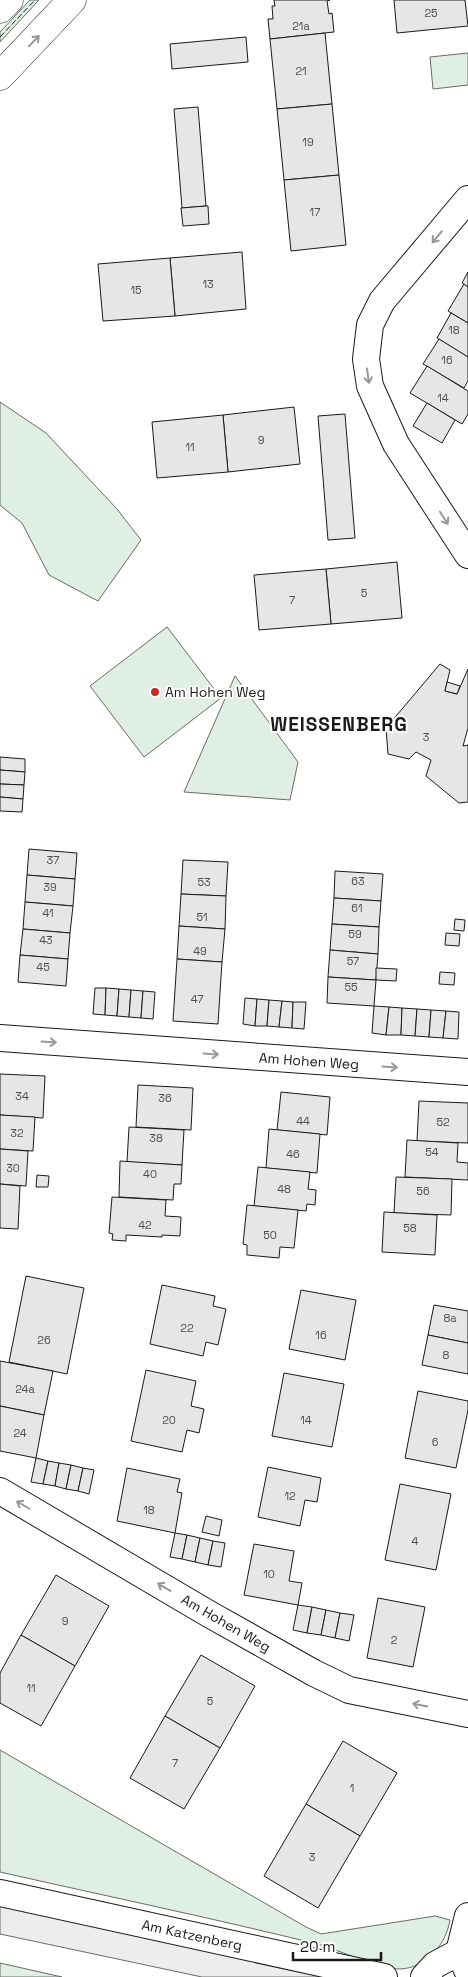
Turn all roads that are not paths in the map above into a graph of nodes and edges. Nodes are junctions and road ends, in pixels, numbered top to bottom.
1 (9, 0) edge
2 (72, 0) edge
3 (0, 9) edge
4 (0, 76) edge
5 (468, 199) edge
6 (468, 555) edge
7 (0, 1038) edge
8 (468, 1072) edge
9 (0, 1491) edge
10 (468, 1714) edge
11 (0, 1893) edge
12 (468, 1916) edge
13 (464, 1962) edge
14 (384, 1977) edge
15 (424, 1977) edge

1 - 3 main road
4 -> 2 main road
5 -> 6 street
7 -> 8 street, Am Hohen Weg
10 -> 9 street, Am Hohen Weg
11 - 14 street, Am Katzenberg
12 - 13 street
13 - 15 street

